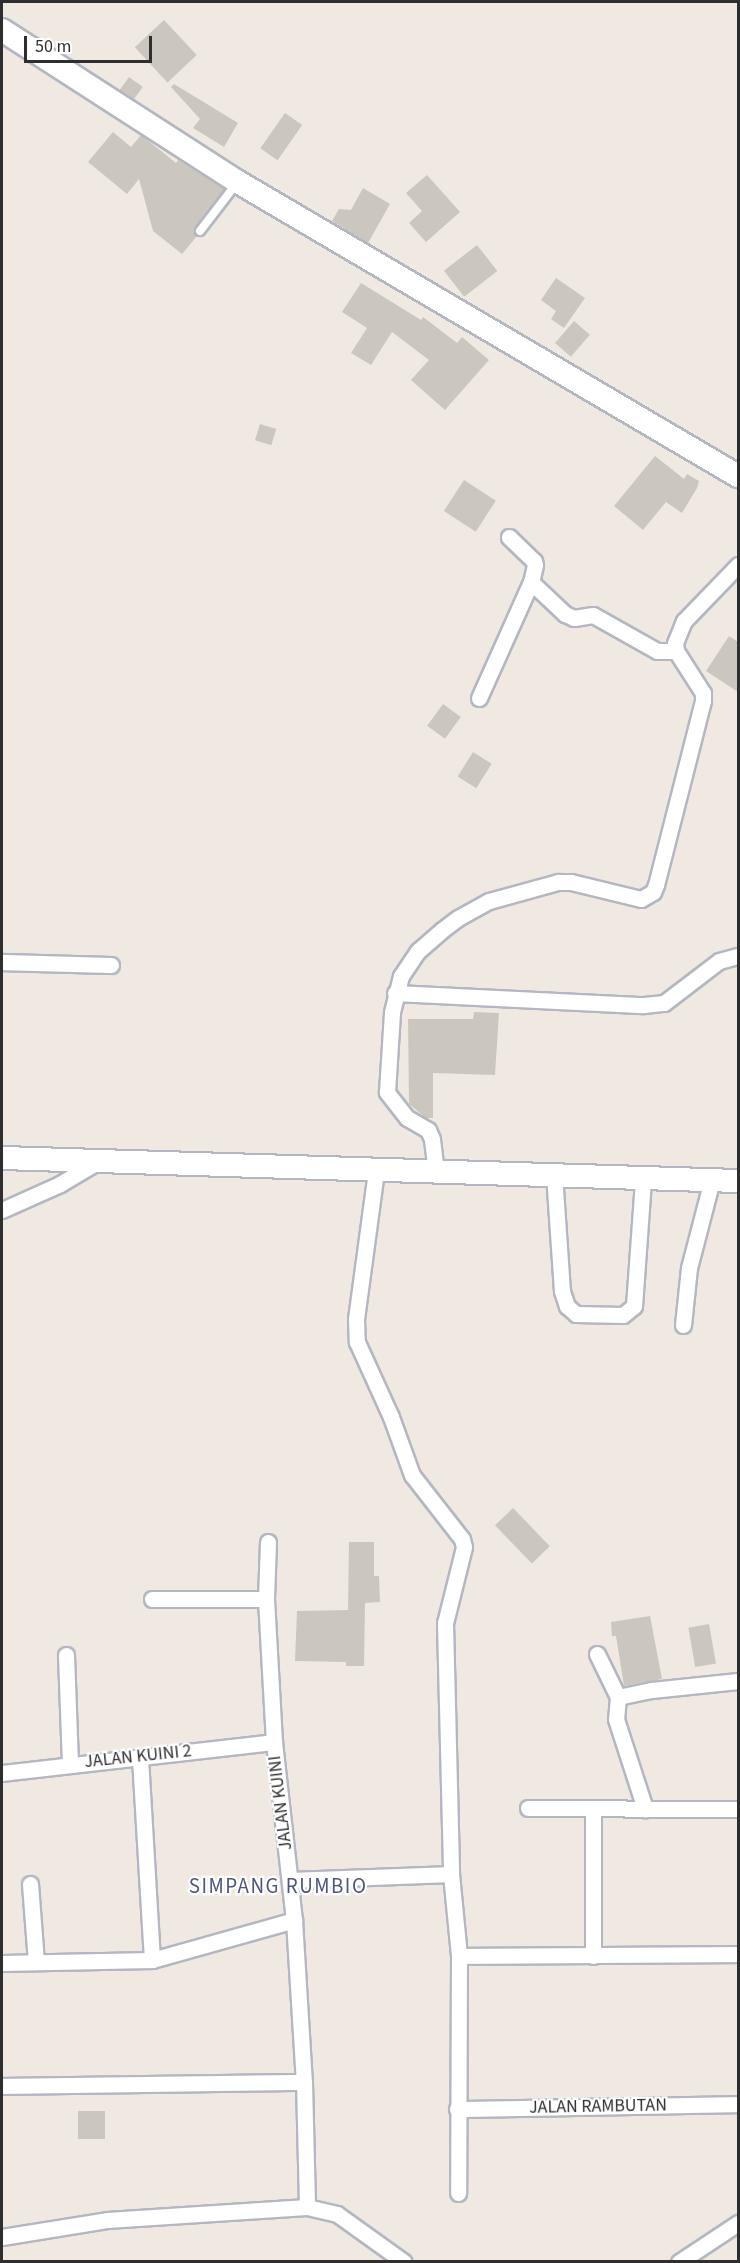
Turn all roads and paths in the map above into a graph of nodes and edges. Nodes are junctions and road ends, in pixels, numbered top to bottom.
1 (2, 30) edge
2 (238, 182) junction
3 (200, 231) dead end
4 (738, 476) edge
5 (509, 537) dead end
6 (738, 565) edge
7 (531, 582) junction
8 (676, 651) junction
9 (479, 698) dead end
10 (738, 956) edge
11 (2, 962) edge
12 (111, 965) dead end
13 (395, 993) junction
14 (2, 1158) edge
15 (100, 1160) junction
16 (376, 1172) junction
17 (436, 1172) junction
18 (554, 1174) junction
19 (642, 1179) junction
20 (712, 1180) junction
21 (738, 1181) edge
22 (2, 1210) edge
23 (683, 1325) dead end
24 (268, 1542) dead end
25 (152, 1599) dead end
26 (266, 1599) junction
27 (66, 1654) dead end
28 (597, 1654) dead end
29 (738, 1682) edge
30 (618, 1697) junction
31 (274, 1742) junction
32 (140, 1757) junction
33 (70, 1765) junction
34 (2, 1773) edge
35 (528, 1808) dead end
36 (592, 1809) junction
37 (645, 1809) junction
38 (738, 1809) edge
39 (451, 1874) junction
40 (291, 1880) junction
41 (30, 1884) dead end
42 (294, 1920) junction
43 (738, 1954) edge
44 (459, 1956) junction
45 (593, 1956) junction
46 (152, 1960) junction
47 (36, 1962) junction
48 (2, 1963) edge
49 (304, 2082) junction
50 (2, 2086) edge
51 (738, 2104) edge
52 (457, 2109) junction
53 (458, 2193) dead end
54 (307, 2207) junction
55 (738, 2223) edge
56 (2, 2237) edge
57 (404, 2262) edge
58 (679, 2262) edge

1 - 2 street
2 - 3 lane
2 - 4 street
5 - 7 street
6 - 8 street
7 - 8 street
7 - 9 street
8 - 13 street
10 - 13 street
11 - 12 street
13 - 17 street
14 - 15 street
15 - 16 street
15 - 22 street
16 - 17 street
16 - 39 street
17 - 18 street
18 - 19 street
18 - 19 street
19 - 20 street
20 - 21 street
20 - 23 street
24 - 26 street, JALAN KUINI
25 - 26 street
26 - 31 street, JALAN KUINI
27 - 33 street
28 - 30 street
29 - 30 street
30 - 37 street
31 - 32 street, JALAN KUINI 2
31 - 40 street, JALAN KUINI
32 - 33 street, JALAN KUINI 2
32 - 46 street
33 - 34 street, JALAN KUINI 2
35 - 36 street
36 - 37 street
36 - 45 street
37 - 38 street
39 - 40 street
39 - 44 street
40 - 42 street, JALAN KUINI
41 - 47 street
42 - 46 street
42 - 49 street, JALAN KUINI
43 - 45 street
44 - 45 street
44 - 52 street
46 - 47 street
47 - 48 street
49 - 50 street
49 - 54 street, JALAN KUINI
51 - 52 street, JALAN RAMBUTAN
52 - 53 street
54 - 56 street
54 - 57 street
55 - 58 street

